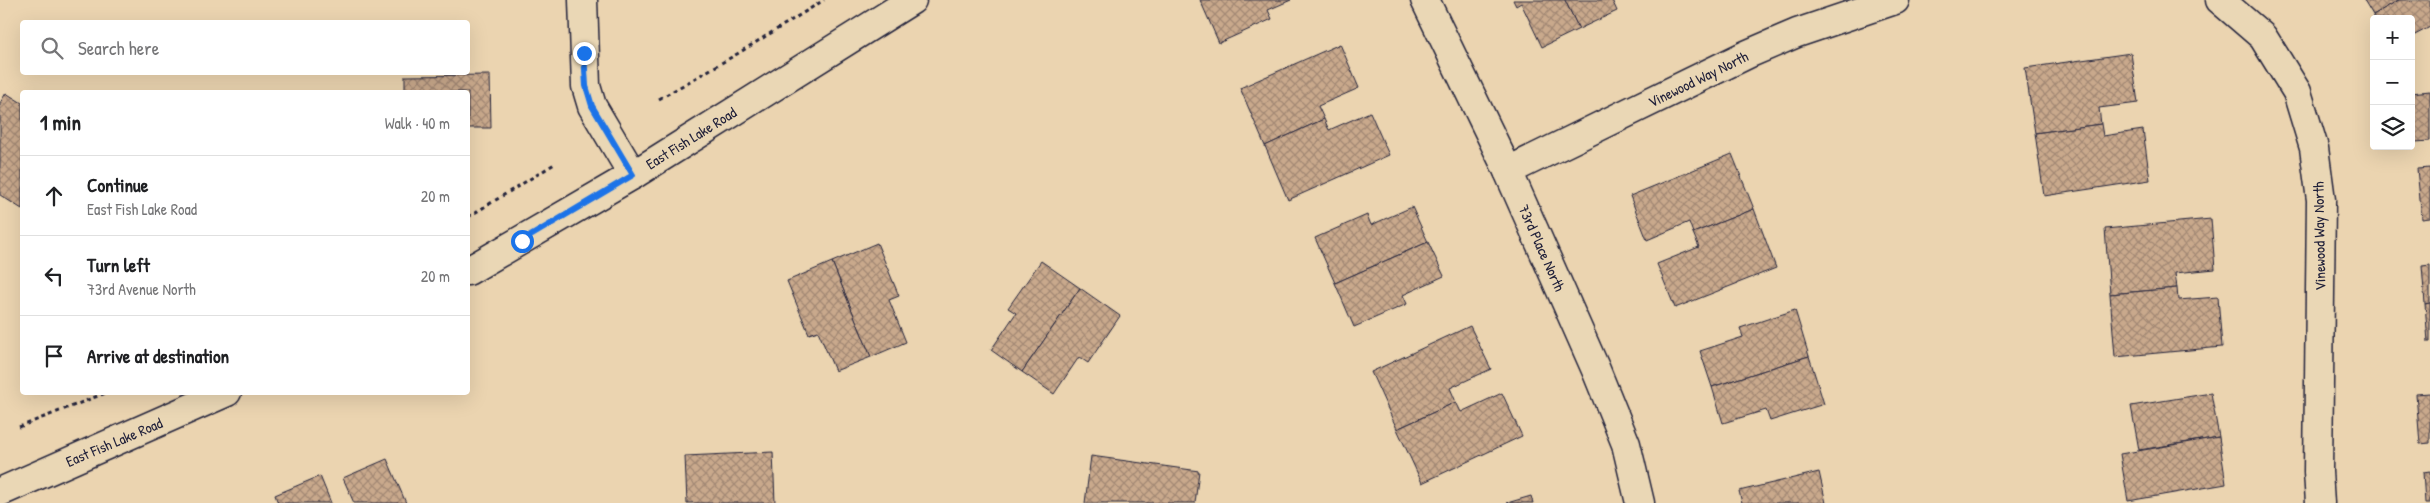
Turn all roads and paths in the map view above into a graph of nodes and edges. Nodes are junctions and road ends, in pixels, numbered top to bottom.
1 (583, 0) edge
2 (824, 0) edge
3 (912, 0) edge
4 (1425, 0) edge
5 (1895, 0) edge
6 (2220, 0) edge
7 (659, 98) dead end
8 (556, 163) dead end
9 (1508, 171) junction
10 (633, 175) junction
11 (470, 216) edge
12 (470, 270) edge
13 (100, 395) edge
14 (220, 395) edge
15 (19, 427) dead end
16 (0, 492) edge
17 (1640, 503) edge
18 (2320, 503) edge

1 - 10 street
2 - 7 path
3 - 10 street, East Fish Lake Road
4 - 9 street, 73rd Place North
5 - 9 street, Vinewood Way North
6 - 18 street, Vinewood Way North
8 - 11 path
9 - 17 street, 73rd Place North
10 - 12 street, East Fish Lake Road
13 - 15 path
14 - 16 street, East Fish Lake Road

